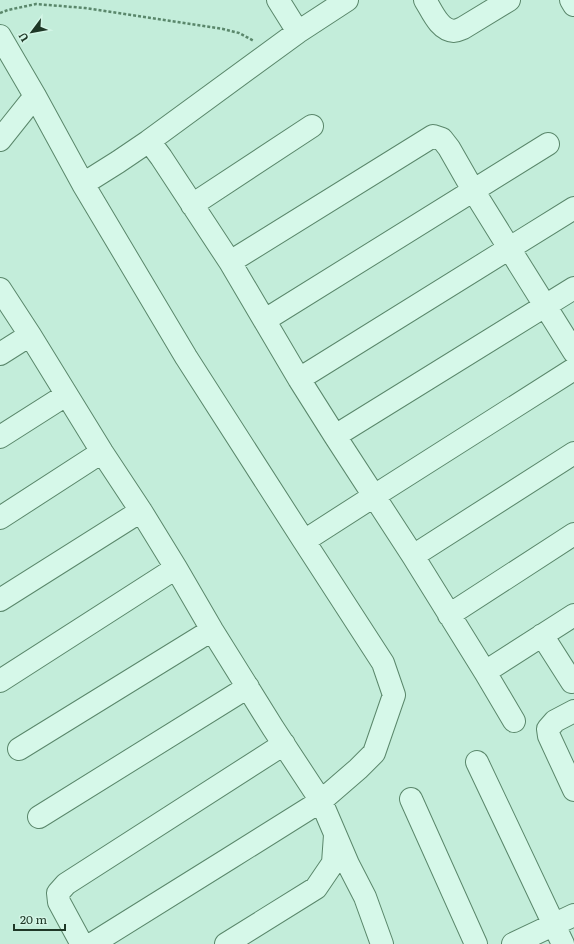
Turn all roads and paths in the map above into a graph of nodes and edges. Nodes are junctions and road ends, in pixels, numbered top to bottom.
1 (278, 0) edge
2 (346, 0) edge
3 (425, 0) edge
4 (508, 0) edge
5 (571, 0) edge
6 (574, 5) edge
7 (0, 13) edge
8 (298, 32) junction
9 (0, 36) edge
10 (267, 55) junction
11 (35, 96) junction
12 (312, 126) dead end
13 (0, 140) edge
14 (150, 141) junction
15 (548, 144) dead end
16 (83, 184) junction
17 (473, 190) junction
18 (192, 205) junction
19 (574, 208) edge
20 (509, 248) junction
21 (230, 262) junction
22 (574, 288) edge
23 (0, 289) edge
24 (545, 306) junction
25 (265, 320) junction
26 (30, 335) junction
27 (574, 352) edge
28 (0, 354) edge
29 (574, 369) edge
30 (299, 380) junction
31 (66, 395) junction
32 (335, 436) junction
33 (0, 437) edge
34 (102, 452) junction
35 (574, 453) edge
36 (374, 496) junction
37 (141, 511) junction
38 (0, 518) edge
39 (574, 534) edge
40 (304, 541) junction
41 (413, 556) junction
42 (176, 568) junction
43 (0, 600) edge
44 (449, 615) junction
45 (574, 615) edge
46 (212, 630) junction
47 (542, 635) junction
48 (485, 672) junction
49 (0, 681) edge
50 (572, 682) dead end
51 (248, 687) junction
52 (574, 711) edge
53 (514, 721) dead end
54 (284, 744) junction
55 (19, 749) dead end
56 (477, 762) dead end
57 (574, 790) edge
58 (411, 799) dead end
59 (321, 800) junction
60 (40, 817) dead end
61 (336, 834) junction
62 (574, 915) edge
63 (558, 934) edge
64 (83, 944) edge
65 (92, 944) edge
66 (226, 944) edge
67 (382, 944) edge
68 (476, 944) edge
69 (514, 944) edge

1 - 8 street
2 - 8 street
3 - 4 street
5 - 6 street
7 - 10 path
8 - 10 street
9 - 11 street
10 - 14 street
11 - 13 street
11 - 16 street
12 - 18 street
14 - 16 street
14 - 18 street
15 - 17 street
16 - 40 street
17 - 20 street
17 - 21 street
17 - 25 street
18 - 21 street
19 - 20 street
20 - 24 street
20 - 30 street
21 - 25 street
22 - 24 street
23 - 26 street
24 - 27 street
24 - 32 street
25 - 30 street
26 - 28 street
26 - 31 street
29 - 36 street
30 - 32 street
31 - 33 street
31 - 34 street
32 - 36 street
34 - 37 street
34 - 38 street
35 - 41 street
36 - 40 street
36 - 41 street
37 - 42 street
37 - 43 street
39 - 44 street
40 - 59 street
41 - 44 street
42 - 46 street
42 - 49 street
44 - 48 street
45 - 47 street
46 - 51 street
46 - 55 street
47 - 48 street
47 - 50 street
48 - 53 street
51 - 54 street
51 - 60 street
52 - 57 street
54 - 59 street
54 - 64 street
56 - 63 street
58 - 68 street
59 - 61 street
59 - 65 street
61 - 66 street
61 - 67 street
62 - 63 street
63 - 69 street

